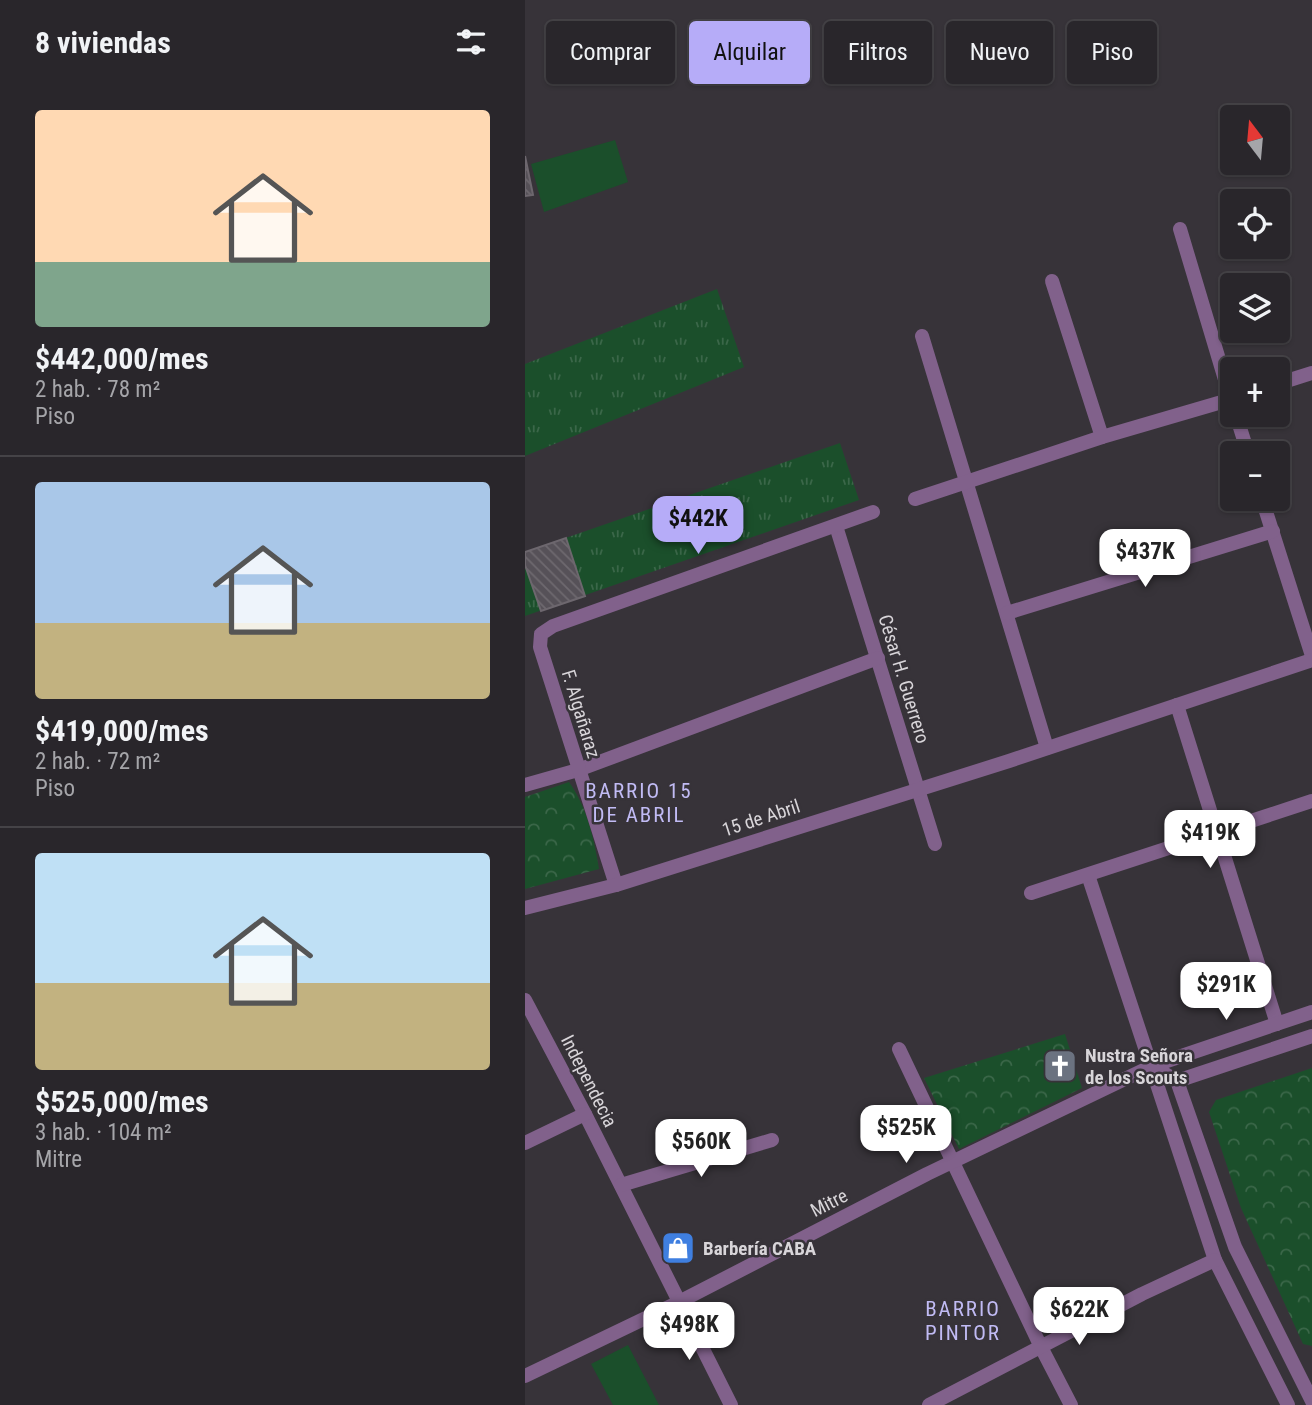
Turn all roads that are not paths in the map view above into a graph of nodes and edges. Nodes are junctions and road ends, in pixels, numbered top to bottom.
1 (1180, 229) dead end
2 (1052, 281) dead end
3 (922, 337) dead end
4 (1220, 361) edge
5 (1312, 373) edge
6 (1290, 380) edge
7 (1220, 403) edge
8 (1102, 437) junction
9 (966, 482) junction
10 (915, 499) dead end
11 (1266, 511) edge
12 (873, 512) dead end
13 (836, 526) junction
14 (1273, 531) junction
15 (1007, 613) junction
16 (878, 658) junction
17 (1312, 658) edge
18 (1177, 705) junction
19 (1047, 748) junction
20 (578, 770) junction
21 (525, 785) edge
22 (918, 788) junction
23 (1312, 801) edge
24 (1217, 832) junction
25 (935, 844) dead end
26 (1088, 874) junction
27 (616, 885) junction
28 (1031, 893) dead end
29 (525, 908) edge
30 (525, 1000) edge
31 (1312, 1012) edge
32 (1277, 1024) junction
33 (1312, 1036) edge
34 (899, 1049) dead end
35 (1152, 1066) junction
36 (1177, 1081) junction
37 (585, 1114) junction
38 (772, 1140) dead end
39 (525, 1143) edge
40 (953, 1161) junction
41 (621, 1185) junction
42 (1215, 1260) junction
43 (679, 1302) junction
44 (1041, 1347) junction
45 (525, 1376) edge
46 (1312, 1401) edge
47 (731, 1405) edge
48 (929, 1405) edge
49 (1071, 1405) edge
50 (1288, 1405) edge

1 - 4 street
2 - 8 street
3 - 9 street
5 - 6 street
7 - 8 street
8 - 9 street
9 - 10 street
9 - 15 street
11 - 14 street
12 - 13 street
13 - 16 street, César H. Guerrero
13 - 20 street, F. Algañaraz
14 - 15 street
14 - 17 street
15 - 19 street
16 - 20 street
16 - 22 street, César H. Guerrero
17 - 18 street, 15 de Abril
18 - 19 street, 15 de Abril
18 - 24 street
19 - 22 street, 15 de Abril
20 - 21 street
20 - 27 street, F. Algañaraz
22 - 25 street, César H. Guerrero
22 - 27 street, 15 de Abril
23 - 24 street
24 - 26 street
24 - 32 street
26 - 28 street
26 - 35 street
27 - 29 street, 15 de Abril
30 - 37 street, Independecia
31 - 32 street, Mitre
32 - 35 street, Mitre
33 - 36 street
34 - 40 street
35 - 36 street
35 - 40 street, Mitre
35 - 42 street
36 - 46 street
37 - 39 street
37 - 41 street, Independecia
38 - 41 street
40 - 43 street, Mitre
40 - 44 street
41 - 43 street, Independecia
42 - 44 street
42 - 50 street
43 - 45 street, Mitre
43 - 47 street, Independecia
44 - 48 street
44 - 49 street

